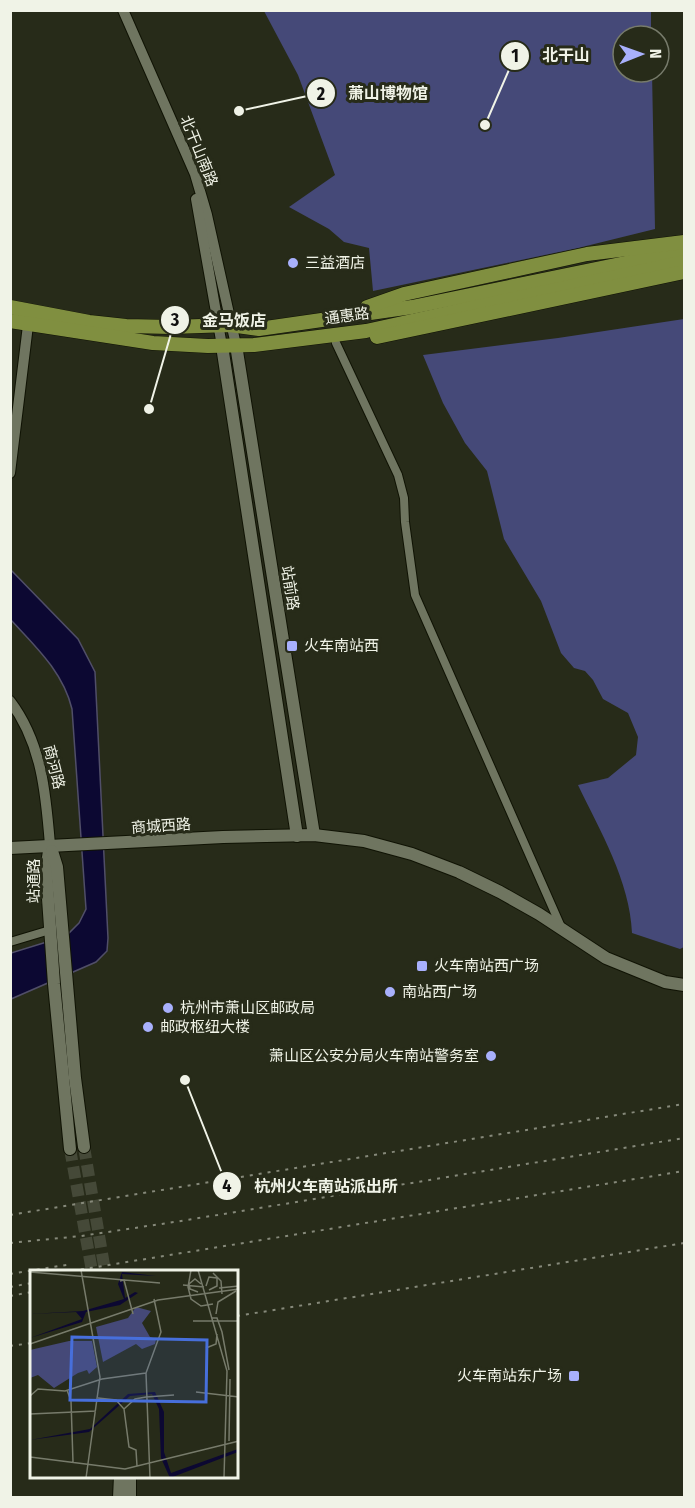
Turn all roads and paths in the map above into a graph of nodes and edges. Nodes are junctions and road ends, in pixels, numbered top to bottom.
1 (123, 10) edge
2 (684, 242) edge
3 (684, 251) edge
4 (684, 262) edge
5 (684, 272) edge
6 (10, 307) edge
7 (29, 317) junction
8 (10, 321) edge
9 (301, 324) junction
10 (224, 326) junction
11 (301, 338) junction
12 (336, 343) junction
13 (229, 346) junction
14 (10, 473) edge
15 (10, 701) edge
16 (314, 835) junction
17 (297, 836) junction
18 (50, 846) junction
19 (10, 848) edge
20 (562, 929) junction
21 (50, 930) junction
22 (10, 942) edge
23 (60, 982) junction
24 (684, 985) edge
25 (84, 1147) tunnel mouth
26 (70, 1149) tunnel mouth
27 (120, 1478) edge
28 (130, 1478) edge
29 (119, 1497) edge
30 (130, 1497) edge

1 - 10 street, 北干山南路
2 - 9 main road
3 - 9 main road, 通惠路
4 - 11 main road, 通惠路
5 - 12 main road
6 - 7 main road, 通惠路
7 - 8 main road, 通惠路
7 - 10 main road, 通惠路
7 - 13 main road, 通惠路
7 - 14 street
9 - 10 main road, 通惠路
10 - 13 street, 北干山南路
11 - 12 main road
11 - 13 main road, 通惠路
12 - 20 street
13 - 16 main road, 站前路
13 - 17 main road
15 - 18 street, 商河路
16 - 17 main road, 商城西路
16 - 20 main road, 商城西路
17 - 18 main road, 商城西路
18 - 19 main road, 商城西路
18 - 21 main road, 站通路
18 - 23 main road, 站通路
20 - 24 main road, 商城西路
21 - 22 street
21 - 23 main road, 站通路
23 - 25 main road, 站通路
23 - 26 main road, 站通路
27 - 29 main road
28 - 30 main road

